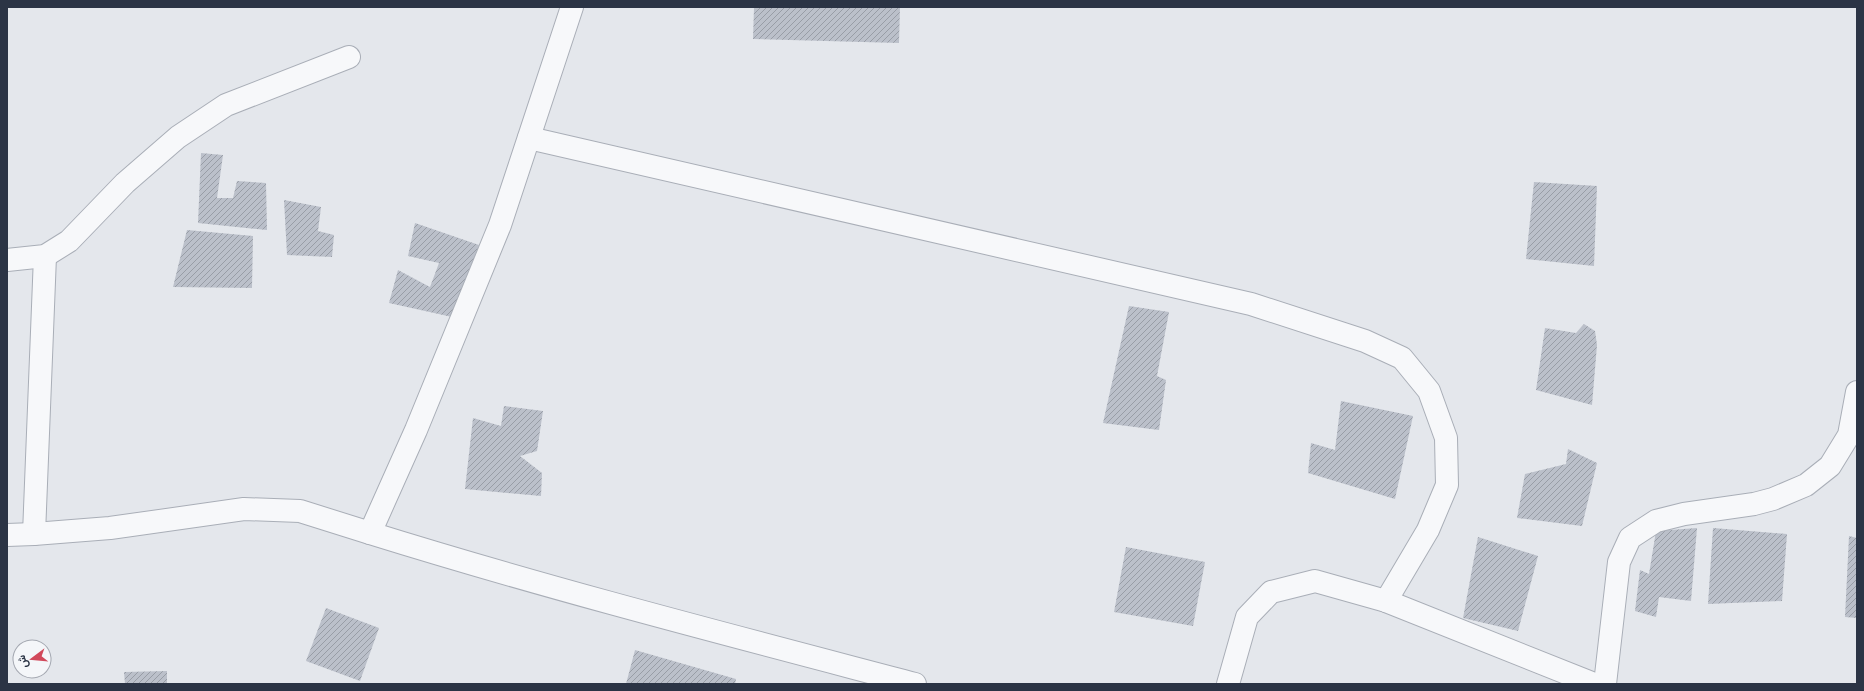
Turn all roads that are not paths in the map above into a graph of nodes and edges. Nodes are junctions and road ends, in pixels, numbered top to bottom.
1 (572, 7) edge
2 (349, 57) dead end
3 (529, 138) junction
4 (45, 256) junction
5 (7, 260) edge
6 (1857, 392) edge
7 (370, 533) junction
8 (7, 534) edge
9 (34, 534) junction
10 (1386, 601) junction
11 (915, 684) edge
12 (1228, 684) edge
13 (1594, 684) edge
14 (1605, 684) edge

1 - 3 street
2 - 4 street
3 - 7 street
3 - 10 street
4 - 5 street
4 - 9 street
6 - 14 street
7 - 9 street
7 - 11 street
8 - 9 street
10 - 12 street
10 - 13 street

